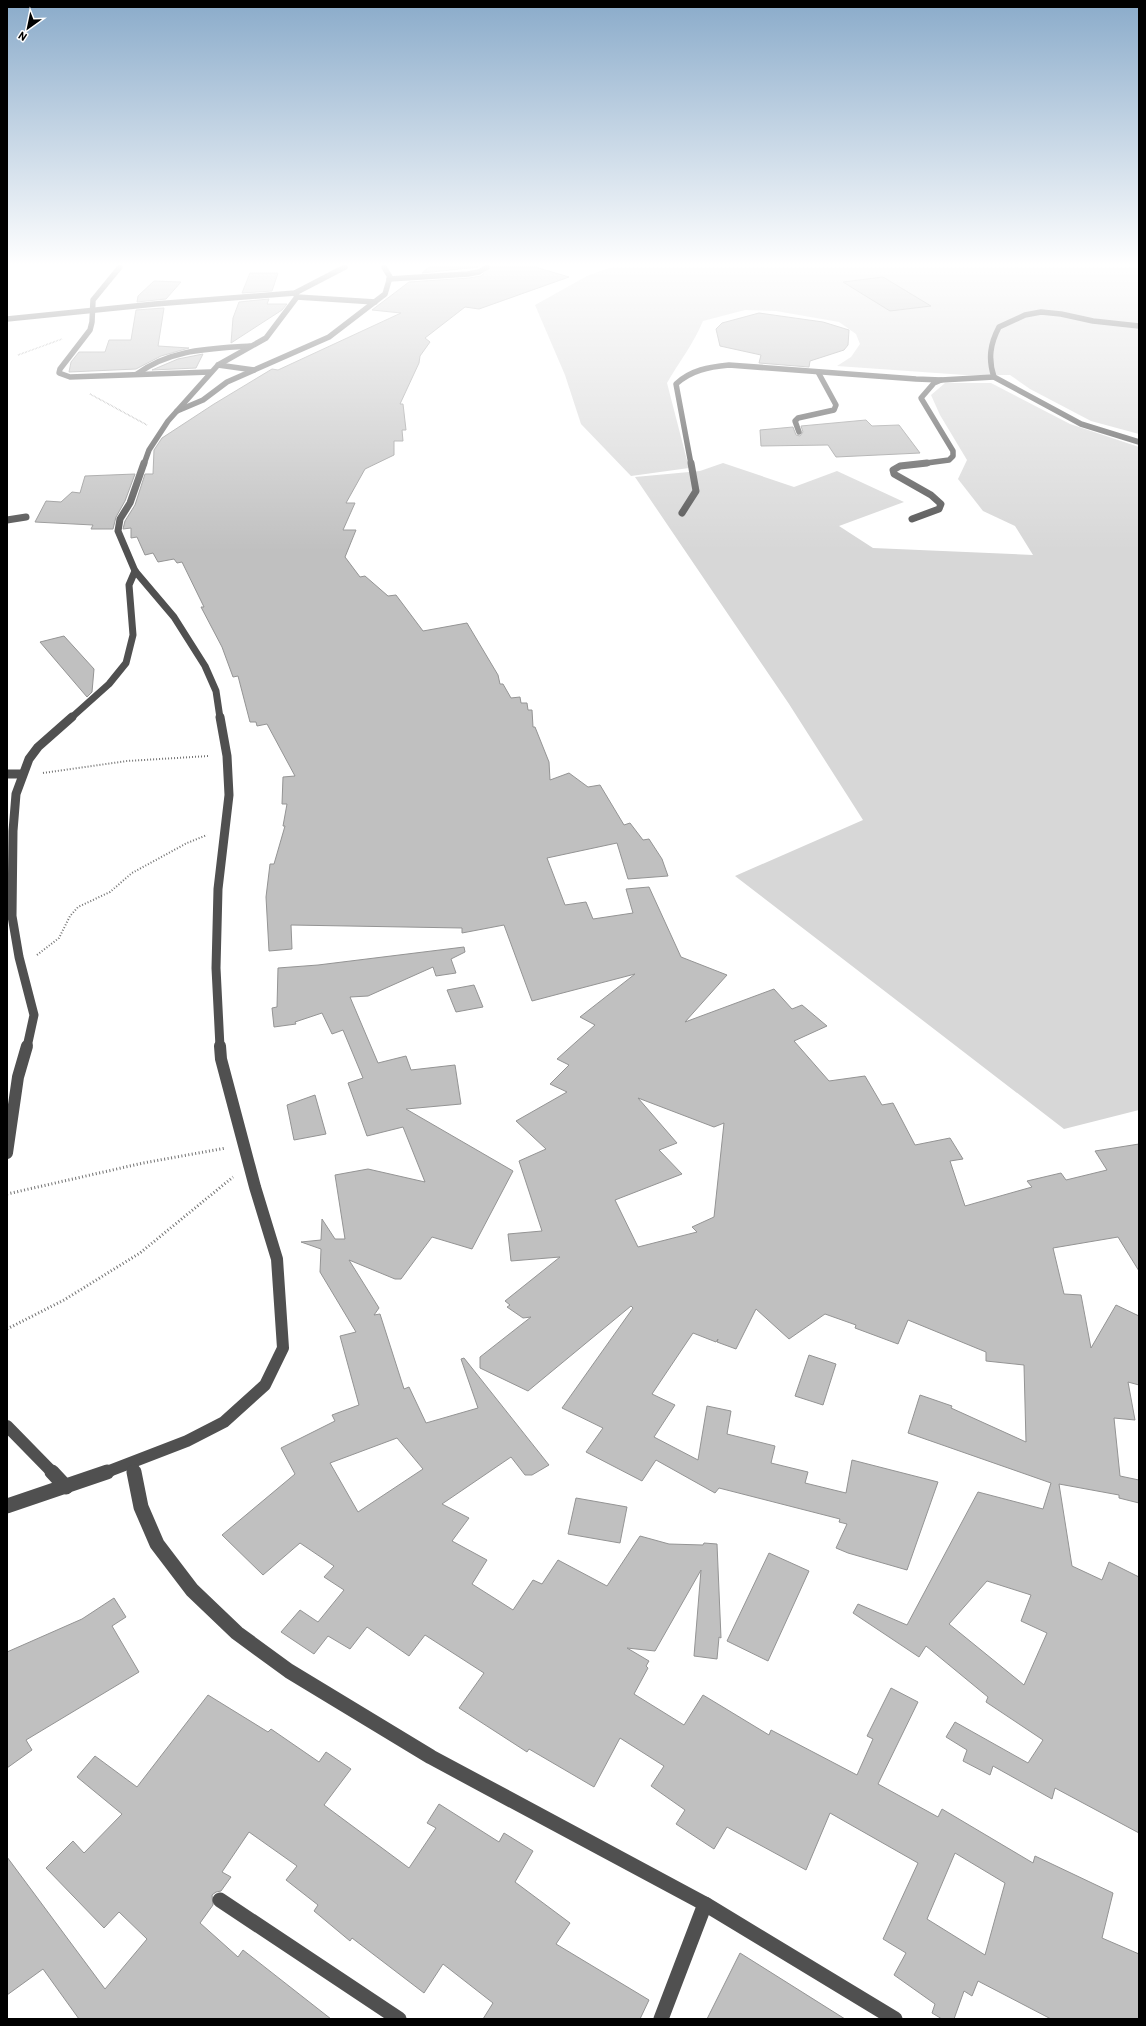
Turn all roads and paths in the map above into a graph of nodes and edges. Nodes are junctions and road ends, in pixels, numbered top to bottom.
1 (66, 362) edge
2 (153, 362) edge
3 (225, 362) edge
4 (273, 362) edge
5 (989, 362) edge
6 (218, 365) junction
7 (254, 370) junction
8 (210, 372) junction
9 (818, 372) junction
10 (137, 374) junction
11 (994, 377) junction
12 (941, 380) junction
13 (86, 392) dead end
14 (174, 413) junction
15 (160, 432) junction
16 (799, 432) dead end
17 (1139, 442) edge
18 (682, 513) dead end
19 (26, 517) dead end
20 (7, 520) edge
21 (912, 520) dead end
22 (134, 571) junction
23 (227, 756) junction
24 (7, 774) edge
25 (22, 776) junction
26 (224, 830) junction
27 (23, 969) junction
28 (246, 1150) junction
29 (7, 1153) edge
30 (249, 1163) junction
31 (7, 1194) edge
32 (7, 1329) edge
33 (7, 1426) edge
34 (132, 1464) junction
35 (66, 1488) junction
36 (7, 1506) edge
37 (220, 1900) dead end
38 (705, 1904) junction
39 (399, 2019) edge
40 (661, 2019) edge
41 (895, 2019) edge

1 - 10 street
2 - 10 street
3 - 6 street
4 - 7 street
5 - 11 street
6 - 7 street
6 - 8 street
7 - 14 street
8 - 10 street
8 - 14 street
9 - 12 street
9 - 16 street
9 - 18 street
11 - 12 street
11 - 17 street
12 - 21 street
13 - 15 path
14 - 15 street
15 - 22 street
19 - 20 street
22 - 23 street
22 - 25 street
23 - 25 path
23 - 26 street
24 - 25 street
25 - 27 street
26 - 27 path
26 - 28 street
27 - 29 street
28 - 30 street
28 - 31 path
30 - 32 path
30 - 34 street
33 - 35 street
34 - 35 street
34 - 38 street
35 - 36 street
37 - 39 street
38 - 40 street
38 - 41 street

